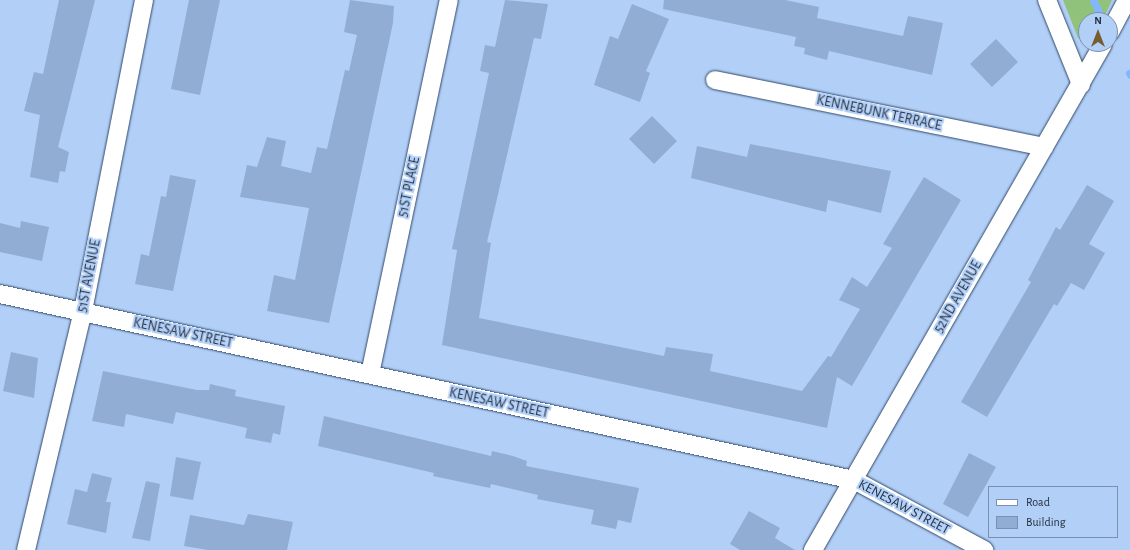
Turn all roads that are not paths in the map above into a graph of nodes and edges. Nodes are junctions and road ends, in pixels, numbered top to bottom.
1 (144, 0) edge
2 (449, 0) edge
3 (1047, 0) edge
4 (1128, 0) edge
5 (1118, 18) edge
6 (1099, 52) edge
7 (715, 80) dead end
8 (1081, 84) junction
9 (1044, 147) junction
10 (0, 294) edge
11 (82, 311) junction
12 (370, 374) junction
13 (854, 480) junction
14 (26, 550) edge
15 (813, 550) edge
16 (984, 550) edge

1 - 11 street, 51ST AVENUE
2 - 12 street, 51ST PLACE
3 - 8 street
4 - 5 street
6 - 8 street, 52ND AVENUE
7 - 9 street, KENNEBUNK TERRACE
8 - 9 street, 52ND AVENUE
9 - 13 street, 52ND AVENUE
10 - 11 street, KENESAW STREET
11 - 12 street, KENESAW STREET
11 - 14 street, 51ST AVENUE
12 - 13 street, KENESAW STREET
13 - 15 street, 52ND AVENUE
13 - 16 street, KENESAW STREET

